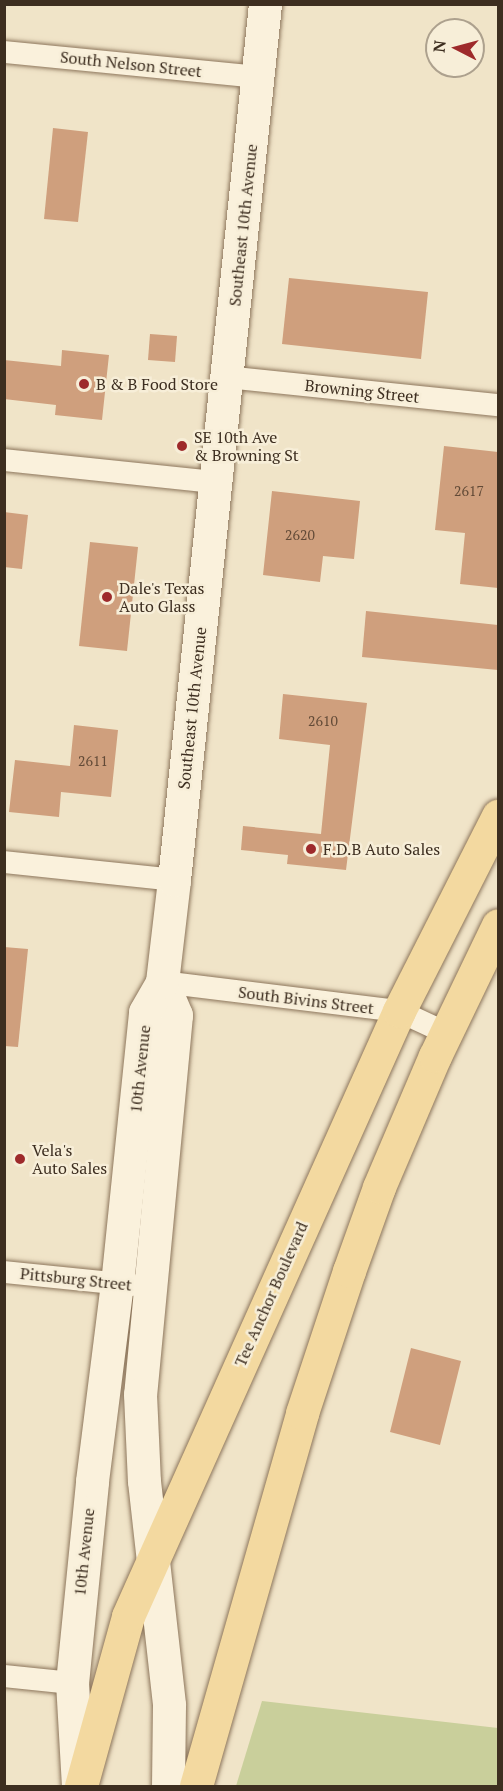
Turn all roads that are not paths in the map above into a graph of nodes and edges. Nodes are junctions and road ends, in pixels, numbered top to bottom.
1 (265, 4) edge
2 (4, 52) edge
3 (258, 77) junction
4 (226, 377) junction
5 (498, 405) edge
6 (4, 460) edge
7 (215, 482) junction
8 (498, 816) edge
9 (4, 862) edge
10 (174, 880) junction
11 (498, 925) edge
12 (162, 982) junction
13 (399, 1011) junction
14 (446, 1033) junction
15 (4, 1272) edge
16 (133, 1286) junction
17 (153, 1560) junction
18 (4, 1676) edge
19 (72, 1683) junction
20 (80, 1786) edge
21 (168, 1786) edge
22 (196, 1786) edge

1 - 3 main road, Southeast 10th Avenue
2 - 3 street, South Nelson Street
3 - 4 main road, Southeast 10th Avenue
4 - 5 street, Browning Street
4 - 7 main road, Southeast 10th Avenue
6 - 7 street
7 - 10 main road, Southeast 10th Avenue
8 - 13 main road, Tee Anchor Boulevard
9 - 10 street
10 - 12 main road, Southeast 10th Avenue
11 - 14 main road
12 - 13 street, South Bivins Street
12 - 16 main road, 10th Avenue
13 - 14 street, South Bivins Street
13 - 17 main road, Tee Anchor Boulevard
14 - 22 main road
15 - 16 street, Pittsburg Street
16 - 17 main road, 10th Avenue
16 - 19 main road, 10th Avenue
17 - 20 main road, Tee Anchor Boulevard
17 - 21 main road, 10th Avenue
18 - 19 street
19 - 20 main road, 10th Avenue

